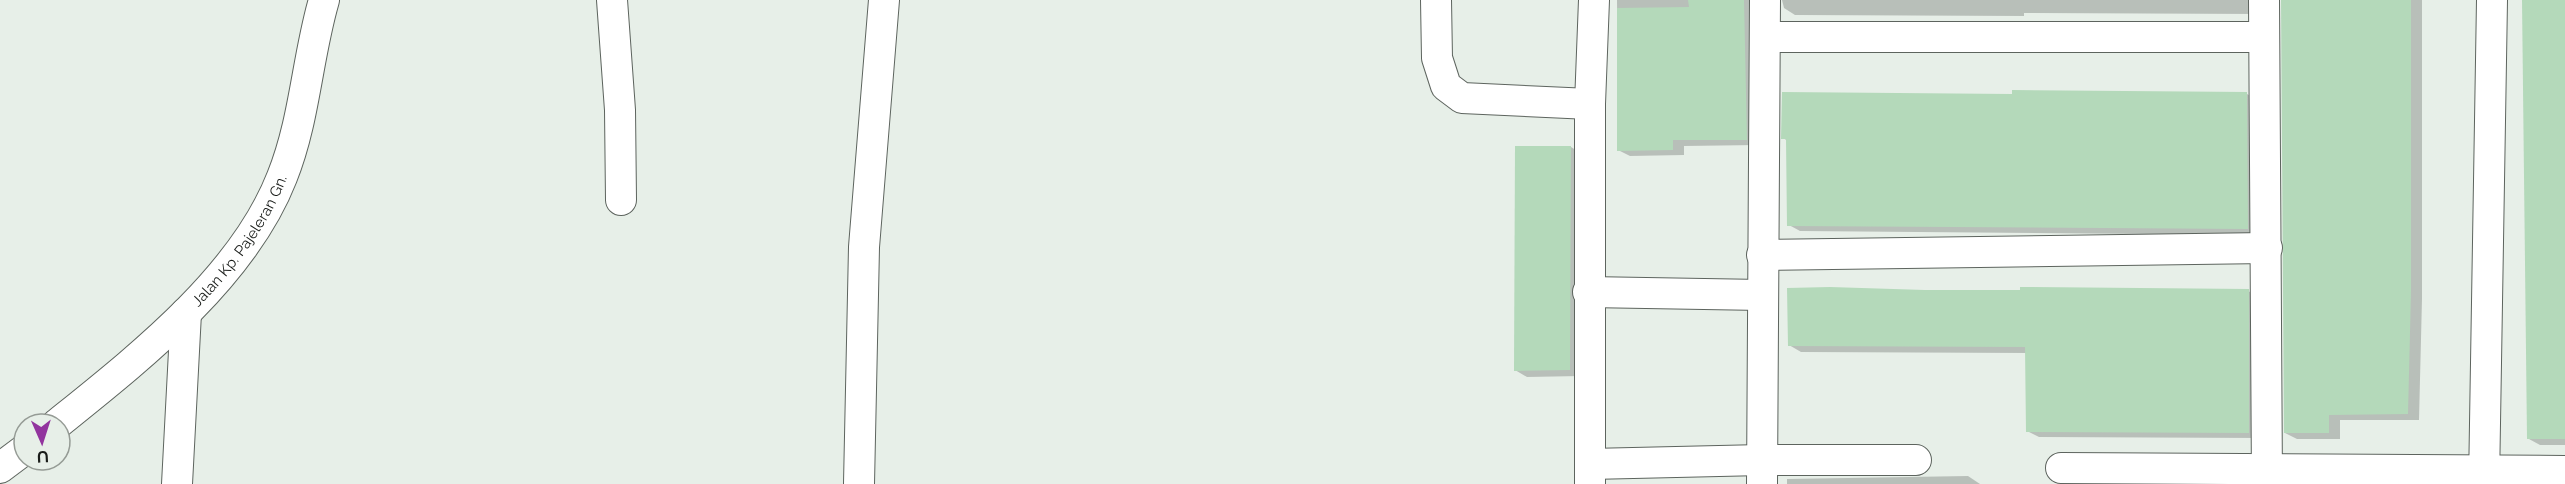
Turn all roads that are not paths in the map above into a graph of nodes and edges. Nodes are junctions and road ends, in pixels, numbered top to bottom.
1 (324, 0) edge
2 (612, 0) edge
3 (884, 0) edge
4 (1436, 0) edge
5 (1594, 0) edge
6 (1765, 0) edge
7 (2264, 0) edge
8 (2492, 0) edge
9 (1765, 37) junction
10 (2264, 37) junction
11 (1590, 104) junction
12 (621, 200) dead end
13 (2266, 248) junction
14 (1762, 255) junction
15 (1588, 292) junction
16 (1762, 295) junction
17 (186, 313) junction
18 (72, 412) edge
19 (1916, 460) dead end
20 (2061, 468) dead end
21 (2565, 471) edge
22 (1762, 472) edge
23 (1590, 474) edge
24 (2267, 476) edge
25 (2484, 477) edge
26 (177, 484) edge
27 (859, 484) edge

1 - 17 street, Jalan Kp. Pajeleran Gn.
2 - 12 street
3 - 27 street
4 - 11 street
5 - 11 street
6 - 9 street
7 - 10 street
8 - 25 street
9 - 10 street
9 - 14 street
10 - 13 street
11 - 15 street
13 - 14 street
13 - 24 street
14 - 16 street
15 - 16 street
15 - 23 street
16 - 22 street
17 - 18 street, Jalan Kp. Pajeleran Gn.
17 - 26 street
19 - 22 street
20 - 24 street
21 - 25 street
22 - 23 street
24 - 25 street

